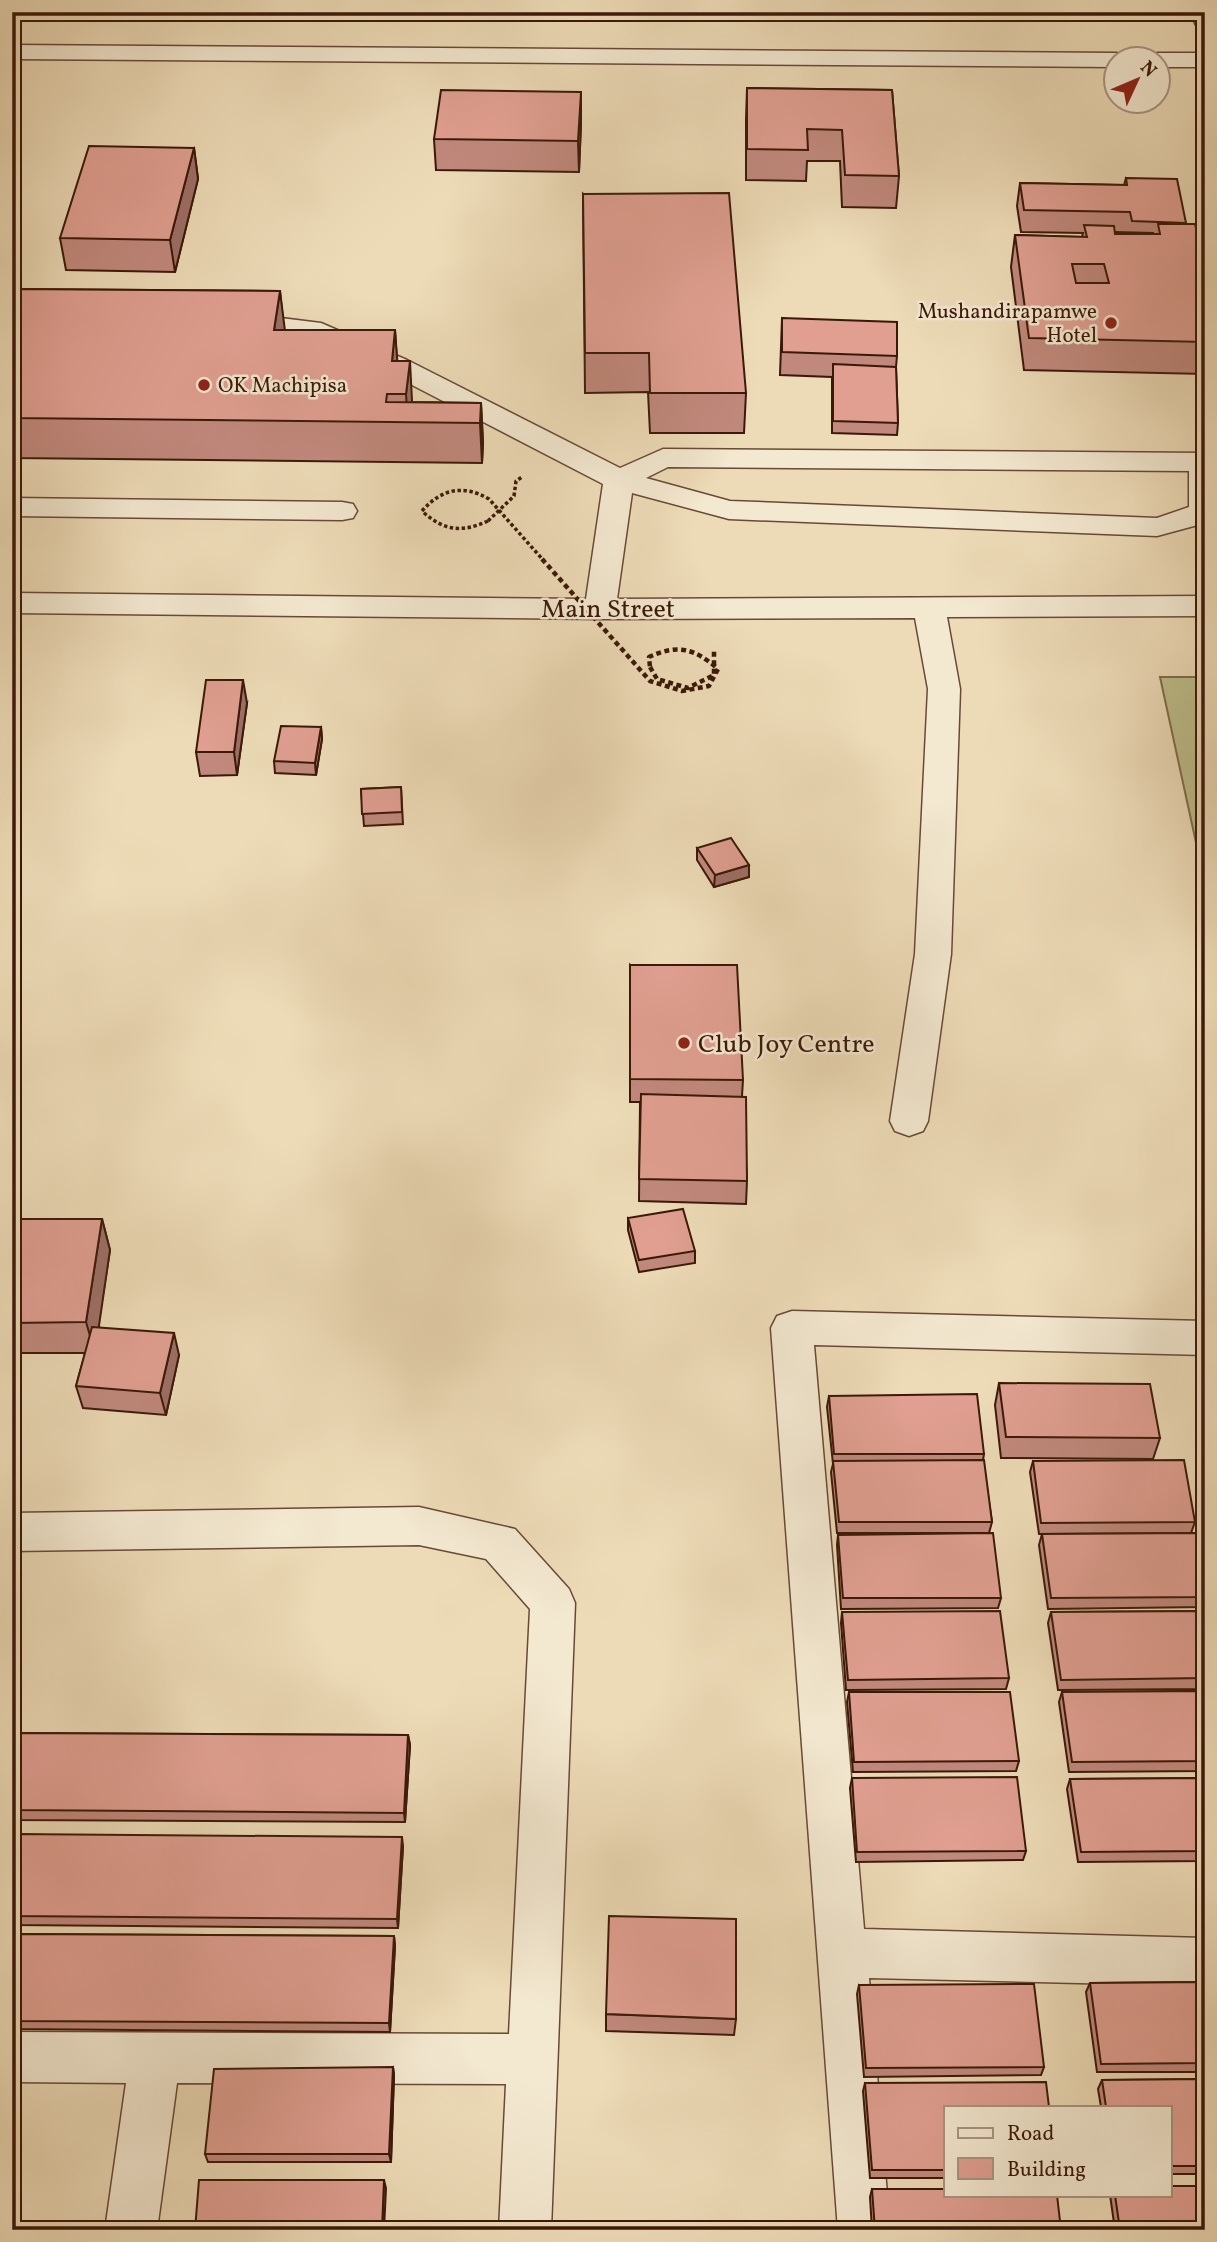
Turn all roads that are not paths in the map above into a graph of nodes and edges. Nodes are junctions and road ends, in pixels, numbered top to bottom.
1 (1202, 12) edge
2 (1205, 20) edge
3 (12, 52) edge
4 (1102, 60) edge
5 (1172, 60) edge
6 (1205, 60) edge
7 (205, 318) edge
8 (1205, 463) edge
9 (619, 480) junction
10 (12, 507) edge
11 (342, 511) dead end
12 (12, 603) edge
13 (1205, 606) edge
14 (929, 608) junction
15 (600, 609) junction
16 (909, 1121) dead end
17 (1205, 1338) edge
18 (12, 1532) edge
19 (843, 1953) junction
20 (1205, 1962) edge
21 (12, 2057) edge
22 (155, 2058) junction
23 (533, 2059) junction
24 (131, 2230) edge
25 (525, 2230) edge
26 (864, 2230) edge

1 - 2 street
3 - 4 street
5 - 6 street
7 - 9 street
8 - 9 street
8 - 9 street
9 - 15 street
10 - 11 street
12 - 15 street, Main Street
13 - 14 street, Main Street
14 - 15 street, Main Street
14 - 16 street
17 - 19 street
18 - 23 street
19 - 20 street
19 - 26 street
21 - 22 street
22 - 23 street
22 - 24 street
23 - 25 street

